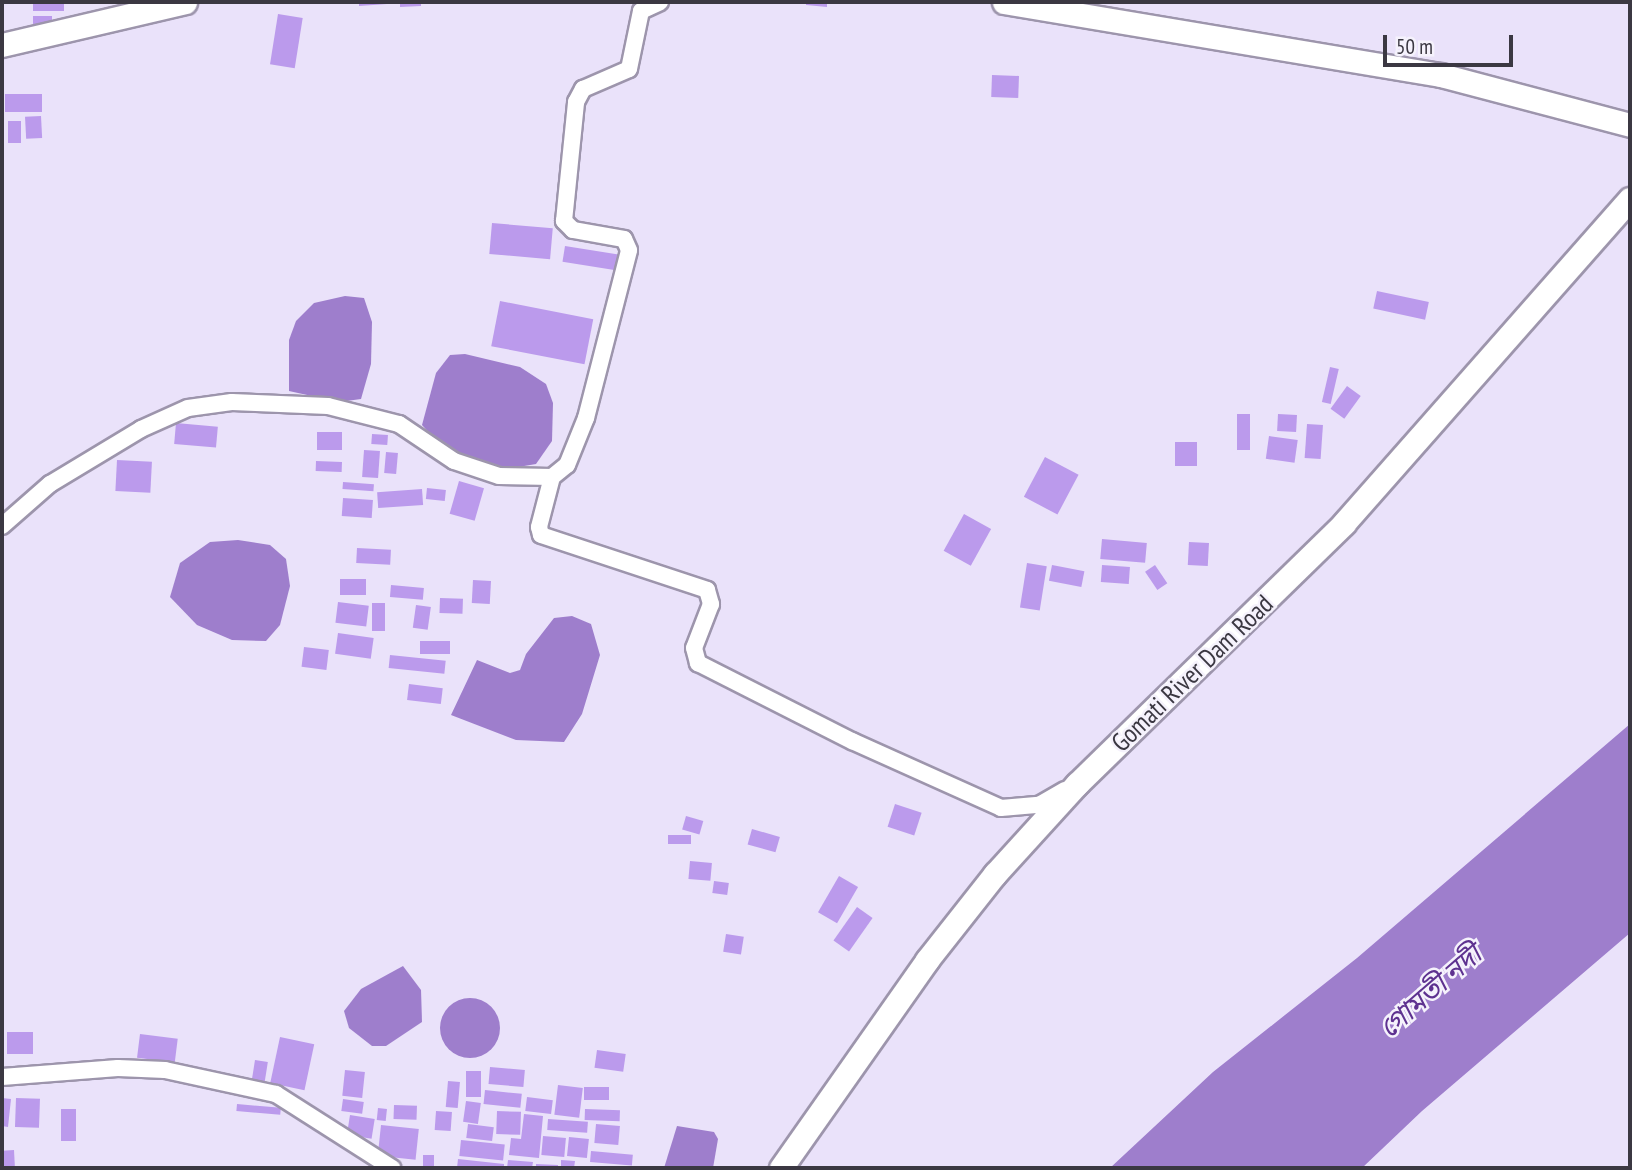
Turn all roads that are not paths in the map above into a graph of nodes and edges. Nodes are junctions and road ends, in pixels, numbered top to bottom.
1 (185, 2) edge
2 (660, 2) edge
3 (1004, 2) edge
4 (2, 45) edge
5 (1630, 125) edge
6 (1630, 199) edge
7 (552, 477) junction
8 (2, 526) edge
9 (1077, 784) junction
10 (2, 1077) edge
11 (392, 1168) edge
12 (781, 1168) edge

1 - 4 main road
2 - 7 street
3 - 5 main road
6 - 9 main road, Gomati River Dam Road
7 - 8 street
7 - 9 street
9 - 12 main road, Gomati River Dam Road
10 - 11 street

